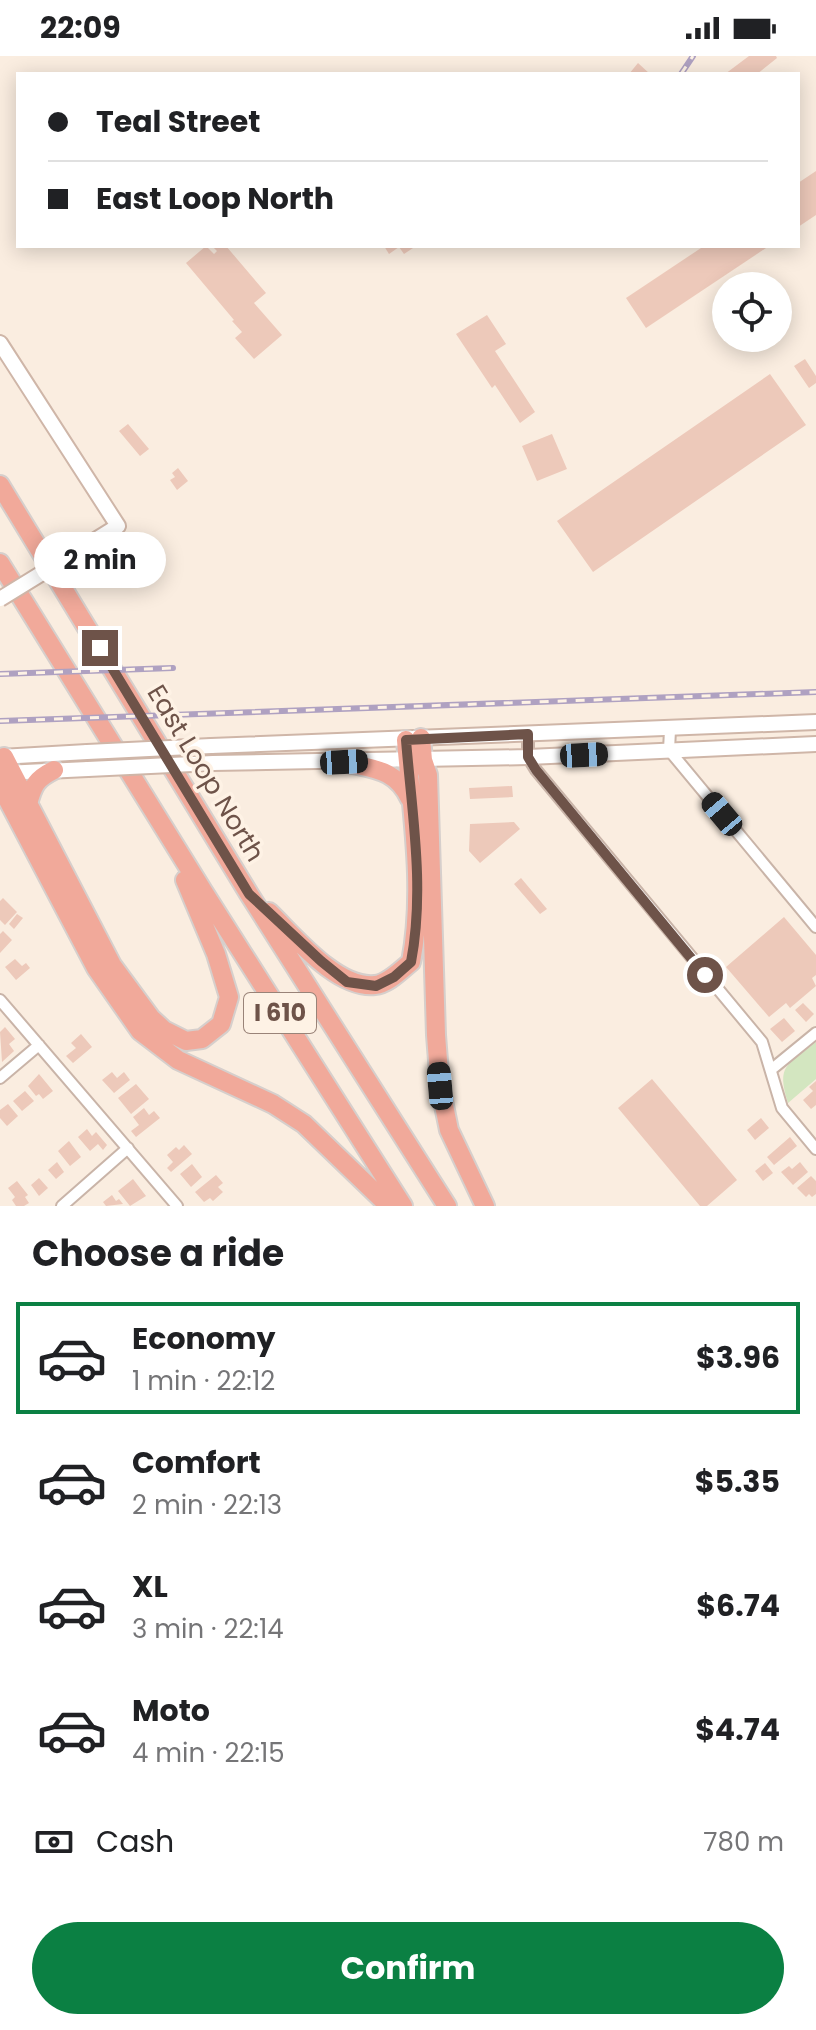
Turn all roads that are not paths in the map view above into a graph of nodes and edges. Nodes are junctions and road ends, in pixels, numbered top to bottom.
1 (0, 343) edge
2 (0, 485) edge
3 (0, 563) edge
4 (0, 599) edge
5 (816, 722) edge
6 (670, 730) junction
7 (528, 734) junction
8 (816, 744) edge
9 (414, 749) junction
10 (669, 750) junction
11 (528, 757) junction
12 (344, 762) junction
13 (3, 766) edge
14 (54, 770) junction
15 (28, 804) junction
16 (414, 808) junction
17 (159, 818) junction
18 (249, 894) junction
19 (816, 927) edge
20 (0, 1000) edge
21 (816, 1033) edge
22 (39, 1045) junction
23 (772, 1069) junction
24 (0, 1078) edge
25 (128, 1148) junction
26 (816, 1149) edge
27 (62, 1206) edge
28 (177, 1206) edge
29 (389, 1206) edge
30 (403, 1206) edge
31 (447, 1206) edge
32 (485, 1206) edge

1 - 4 main road, bridge
2 - 18 highway, East Loop North / I 610
3 - 17 highway, I 610
5 - 6 main road
6 - 7 main road
6 - 10 street
7 - 9 main road
7 - 11 street
8 - 10 main road
9 - 11 main road
9 - 12 main road
9 - 13 main road, bridge
9 - 16 highway
9 - 32 highway
10 - 11 main road
10 - 19 street
11 - 23 street
12 - 14 main road, bridge
12 - 16 highway
13 - 14 main road
13 - 15 highway
13 - 29 highway
14 - 15 highway
15 - 17 highway
16 - 18 highway
17 - 30 highway, I 610
18 - 31 highway, East Loop North / I 610
20 - 22 street
21 - 23 street
22 - 24 street
22 - 25 street
23 - 26 street
25 - 27 street
25 - 28 street

